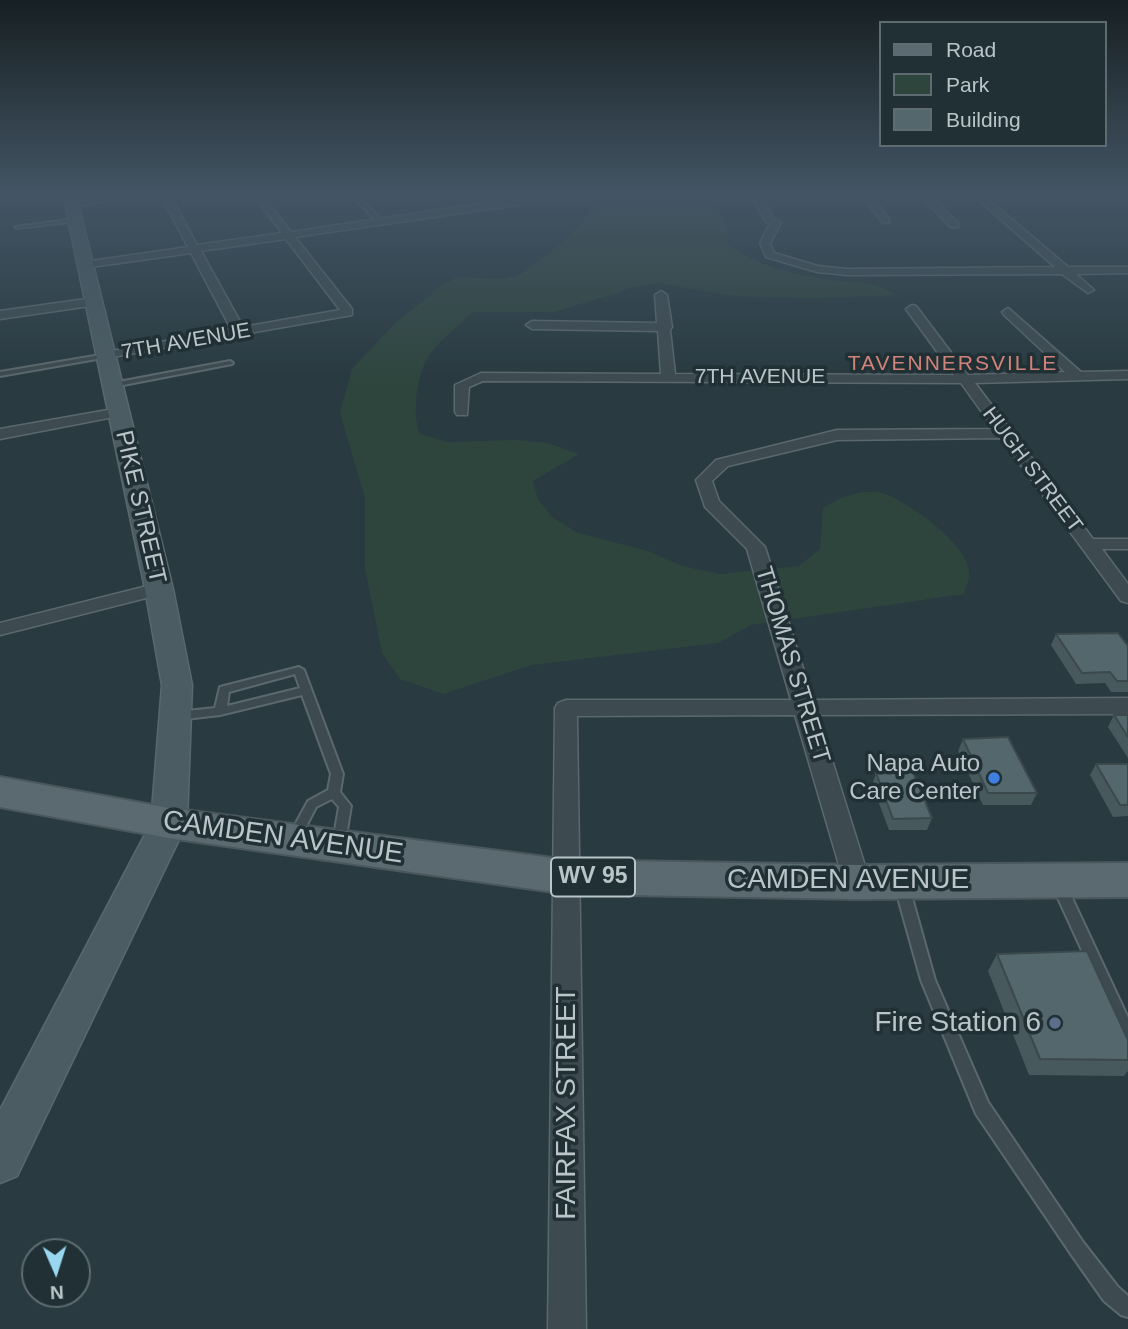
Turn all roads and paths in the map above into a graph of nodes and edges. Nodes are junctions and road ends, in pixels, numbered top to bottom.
1 (82, 257) edge
2 (137, 257) edge
3 (201, 257) edge
4 (306, 257) edge
5 (777, 257) edge
6 (1050, 257) edge
7 (84, 265) junction
8 (1065, 270) junction
9 (1128, 270) edge
10 (1088, 290) dead end
11 (661, 295) dead end
12 (93, 302) junction
13 (912, 309) dead end
14 (1008, 312) dead end
15 (0, 315) edge
16 (532, 325) dead end
17 (666, 327) junction
18 (239, 332) junction
19 (106, 356) junction
20 (230, 363) dead end
21 (0, 374) edge
22 (1076, 375) junction
23 (1128, 375) edge
24 (668, 377) junction
25 (964, 379) junction
26 (113, 385) junction
27 (119, 412) junction
28 (462, 412) dead end
29 (1005, 433) junction
30 (0, 434) edge
31 (1088, 544) junction
32 (1128, 544) edge
33 (159, 589) junction
34 (1128, 597) edge
35 (0, 629) edge
36 (306, 690) junction
37 (805, 705) junction
38 (1128, 706) edge
39 (220, 711) junction
40 (177, 716) junction
41 (0, 792) edge
42 (334, 793) junction
43 (169, 823) junction
44 (293, 840) junction
45 (339, 846) junction
46 (568, 877) junction
47 (1128, 880) edge
48 (900, 881) junction
49 (1057, 881) junction
50 (857, 882) junction
51 (1128, 1035) edge
52 (0, 1160) edge
53 (1128, 1308) edge
54 (567, 1329) edge

1 - 7 main road, PIKE STREET
2 - 7 street
3 - 18 street
4 - 18 street, 7TH AVENUE
5 - 8 street
6 - 8 street
7 - 12 main road, PIKE STREET
8 - 9 street
8 - 10 street
11 - 17 street
12 - 15 street
12 - 19 main road, PIKE STREET
13 - 25 street, HUGH STREET
14 - 22 street
16 - 17 street
17 - 24 street
18 - 19 street, 7TH AVENUE
19 - 21 lane
19 - 26 main road, PIKE STREET
20 - 26 lane
22 - 23 street, 7TH AVENUE
22 - 25 street, 7TH AVENUE
24 - 25 street, 7TH AVENUE
24 - 28 street, 7TH AVENUE
25 - 29 street, HUGH STREET
26 - 27 main road, PIKE STREET
27 - 30 street
27 - 33 main road, PIKE STREET
29 - 31 street, HUGH STREET
29 - 37 street, THOMAS STREET
31 - 32 street
31 - 34 street, HUGH STREET
33 - 35 street
33 - 40 main road, PIKE STREET
36 - 39 lane
36 - 39 lane
36 - 42 lane
37 - 38 street
37 - 46 street
37 - 50 street, THOMAS STREET
39 - 40 lane
40 - 43 main road, PIKE STREET
41 - 43 main road, CAMDEN AVENUE / WV 95
42 - 44 lane
42 - 45 lane
43 - 44 main road, CAMDEN AVENUE / WV 95
43 - 52 main road
44 - 45 main road, CAMDEN AVENUE / WV 95
45 - 46 main road, CAMDEN AVENUE / WV 95
46 - 50 main road, CAMDEN AVENUE / WV 95
46 - 54 street, FAIRFAX STREET
47 - 49 main road, CAMDEN AVENUE / WV 95
48 - 49 main road, CAMDEN AVENUE / WV 95
48 - 50 main road, CAMDEN AVENUE / WV 95
48 - 53 lane
49 - 51 lane

